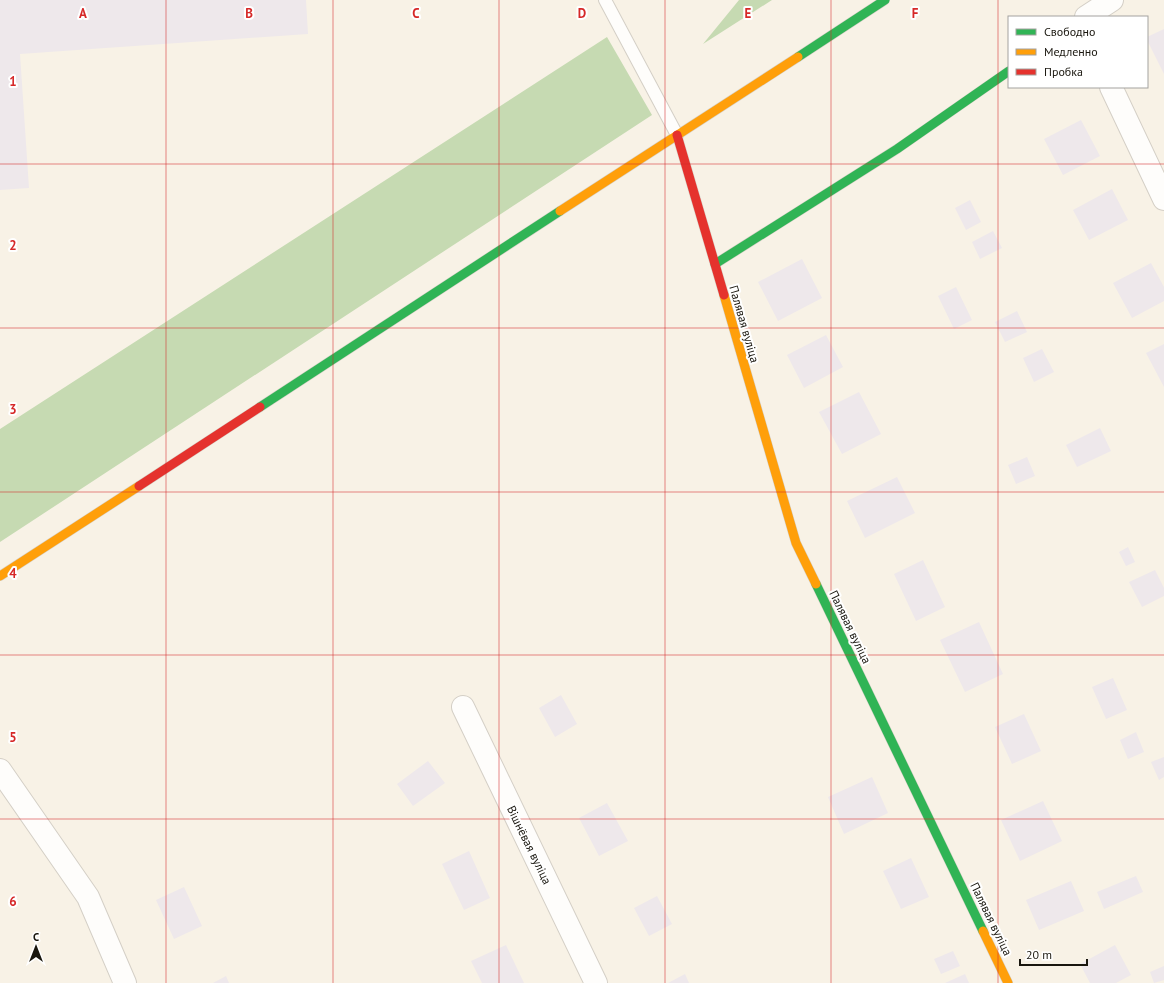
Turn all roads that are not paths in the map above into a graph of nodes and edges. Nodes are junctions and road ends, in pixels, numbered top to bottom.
1 (605, 0) edge
2 (885, 0) edge
3 (1112, 0) edge
4 (1088, 16) edge
5 (1008, 72) edge
6 (1111, 88) edge
7 (677, 135) junction
8 (1164, 199) edge
9 (715, 264) junction
10 (0, 576) edge
11 (463, 707) dead end
12 (0, 770) edge
13 (125, 983) edge
14 (596, 983) edge
15 (1008, 983) edge

1 - 7 lane
2 - 7 street
3 - 4 street
5 - 9 street
6 - 8 street
7 - 9 street, Палявая вуліца
7 - 10 street
9 - 15 street, Палявая вуліца
11 - 14 street, Вішнёвая вуліца
12 - 13 street

